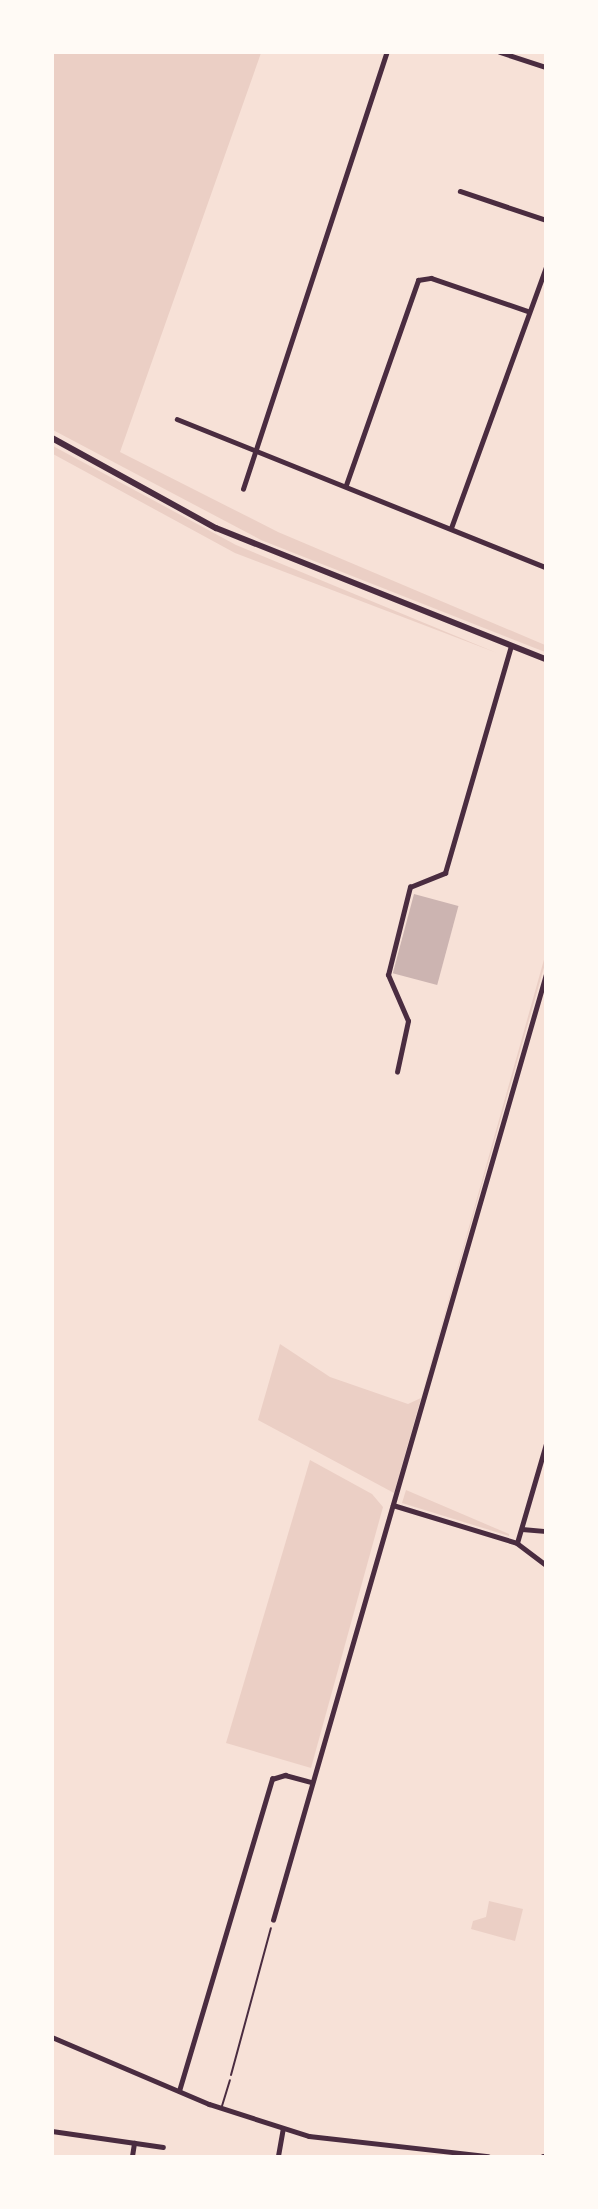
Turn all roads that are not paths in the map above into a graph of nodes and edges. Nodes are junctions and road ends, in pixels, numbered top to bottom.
1 (387, 52) edge
2 (500, 52) edge
3 (545, 67) edge
4 (460, 191) dead end
5 (545, 220) edge
6 (545, 267) edge
7 (528, 312) junction
8 (177, 419) dead end
9 (52, 438) edge
10 (257, 446) junction
11 (346, 485) junction
12 (243, 489) dead end
13 (451, 527) junction
14 (545, 567) edge
15 (511, 646) junction
16 (545, 659) edge
17 (545, 974) edge
18 (397, 1072) dead end
19 (545, 1444) edge
20 (393, 1505) junction
21 (522, 1529) junction
22 (545, 1531) edge
23 (517, 1544) junction
24 (545, 1565) edge
25 (311, 1782) junction
26 (273, 1920) road end
27 (52, 2037) edge
28 (230, 2080) road end
29 (179, 2091) junction
30 (221, 2108) junction
31 (283, 2129) junction
32 (52, 2131) edge
33 (134, 2143) junction
34 (163, 2147) dead end
35 (419, 2154) edge
36 (132, 2157) edge
37 (278, 2157) edge
38 (488, 2157) edge

1 - 10 street
2 - 3 street
4 - 5 street
6 - 7 street
7 - 11 street
7 - 13 street
8 - 10 street
9 - 15 main road
10 - 11 street
10 - 12 street
11 - 13 street
13 - 14 street
15 - 16 main road
15 - 18 street
17 - 20 street
19 - 21 street
20 - 23 street
20 - 25 street
21 - 22 street
21 - 23 street
23 - 24 street
25 - 26 street
25 - 29 street
27 - 29 street
28 - 30 lane
29 - 30 street
30 - 31 street
31 - 35 street
31 - 37 street
32 - 33 street
33 - 34 street
33 - 36 street
35 - 38 street

